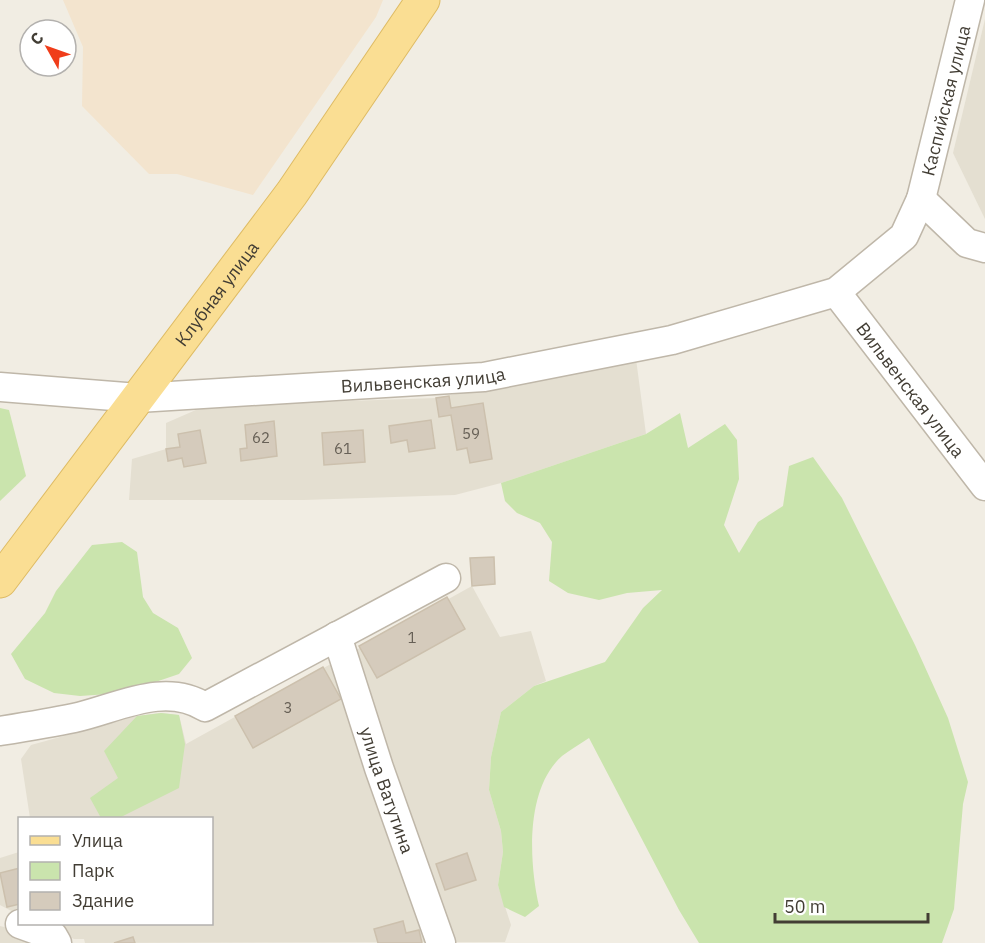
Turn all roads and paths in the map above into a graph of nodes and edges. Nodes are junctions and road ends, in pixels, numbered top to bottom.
1 (970, 0) edge
2 (412, 5) edge
3 (921, 199) junction
4 (985, 248) edge
5 (836, 292) junction
6 (0, 387) edge
7 (138, 398) junction
8 (985, 486) edge
9 (446, 578) dead end
10 (0, 581) edge
11 (337, 636) junction
12 (0, 731) edge
13 (0, 912) edge
14 (18, 922) edge
15 (25, 925) edge
16 (57, 943) edge
17 (441, 943) edge

1 - 3 street, Каспийская улица
2 - 7 main road, Клубная улица
3 - 4 street
3 - 5 street, Вильвенская улица
5 - 7 street, Вильвенская улица
5 - 8 street, Вильвенская улица
6 - 7 street, Вильвенская улица
7 - 10 main road, Клубная улица
9 - 11 street
11 - 12 street
11 - 17 street, улица Ватутина
13 - 14 street
15 - 16 street

